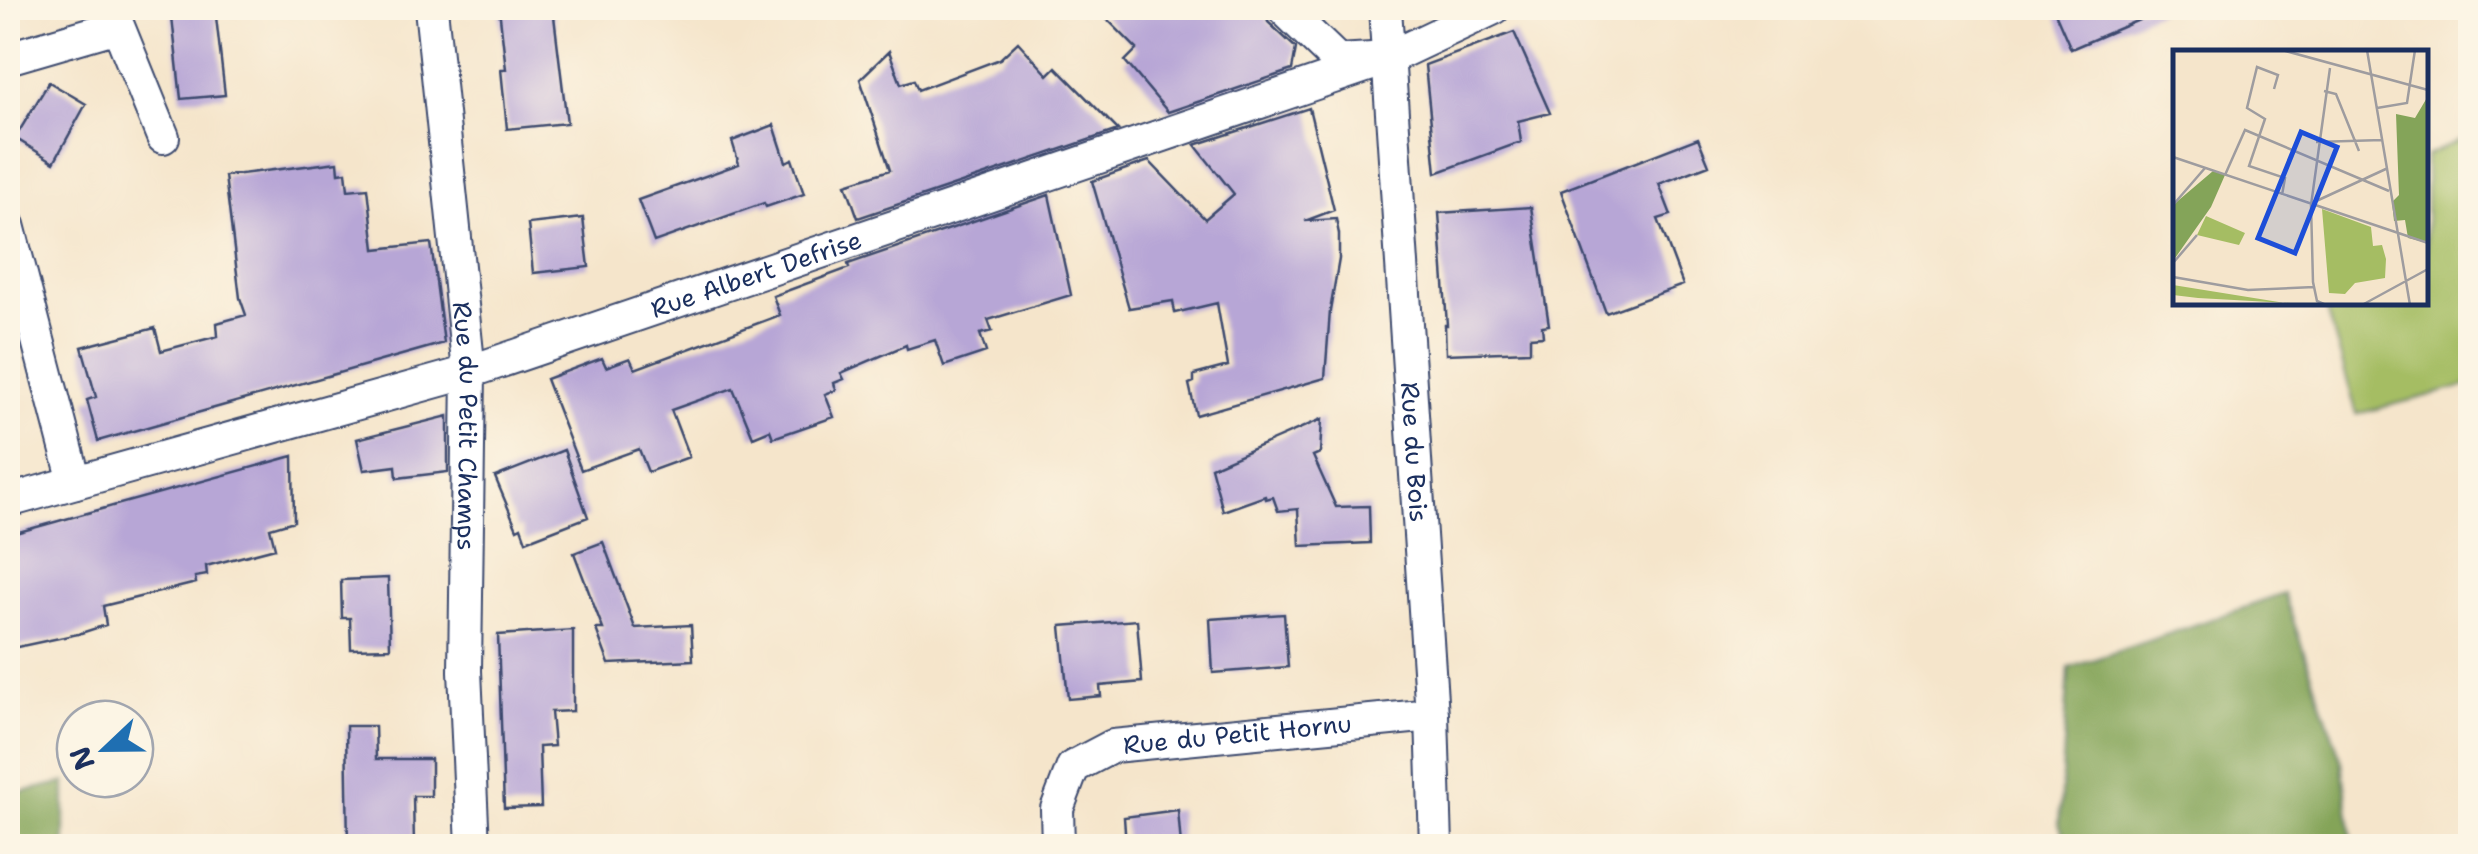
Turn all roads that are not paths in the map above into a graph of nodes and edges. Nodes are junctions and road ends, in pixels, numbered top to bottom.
1 (432, 8) edge
2 (1283, 8) edge
3 (1384, 8) edge
4 (1494, 8) edge
5 (8, 58) edge
6 (1386, 59) junction
7 (163, 137) dead end
8 (8, 224) edge
9 (469, 372) junction
10 (75, 482) junction
11 (8, 501) edge
12 (1432, 714) junction
13 (473, 846) edge
14 (1058, 846) edge
15 (1436, 846) edge

1 - 9 street, Rue du Petit Champs
2 - 6 street
3 - 6 street, Rue du Bois
4 - 6 street, Rue Albert Defrise
5 - 7 street
6 - 9 street, Rue Albert Defrise
6 - 12 street, Rue du Bois
8 - 10 street
9 - 10 street, Rue Albert Defrise
9 - 13 street, Rue du Petit Champs
10 - 11 street, Rue Albert Defrise
12 - 14 street, Rue du Petit Hornu
12 - 15 street, Rue du Bois

